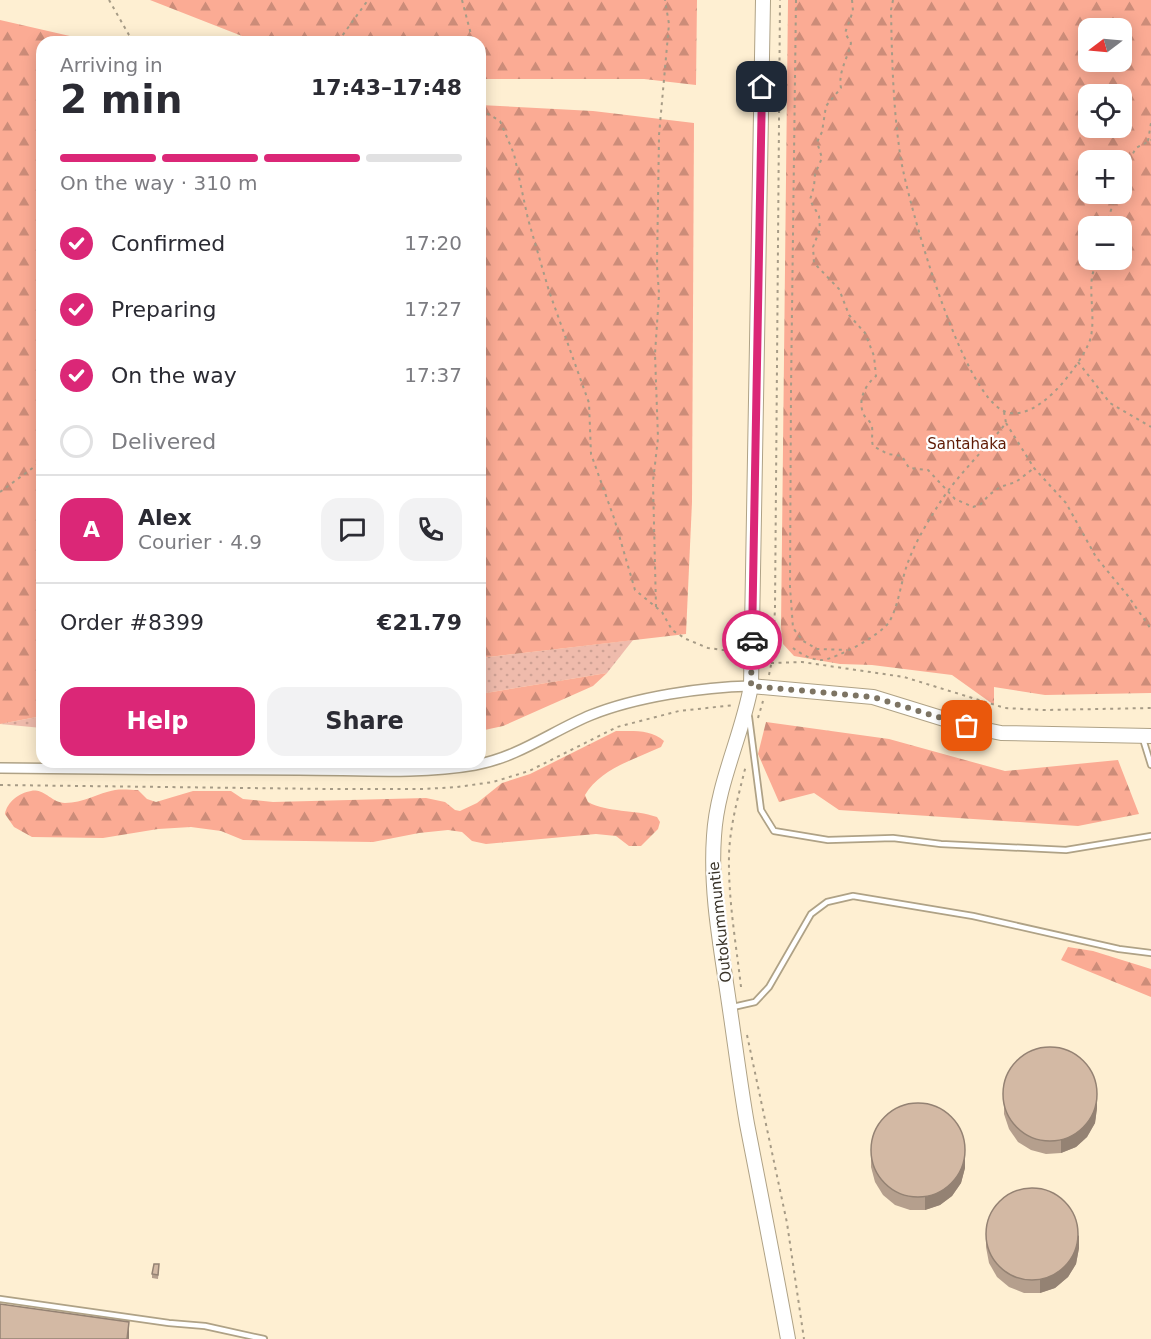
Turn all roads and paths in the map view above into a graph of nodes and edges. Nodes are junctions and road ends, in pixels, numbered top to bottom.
1 (109, 0) edge
2 (368, 0) edge
3 (462, 0) edge
4 (665, 0) edge
5 (763, 0) edge
6 (780, 0) edge
7 (795, 0) edge
8 (852, 0) edge
9 (893, 0) edge
10 (130, 36) edge
11 (342, 36) edge
12 (471, 36) edge
13 (486, 113) edge
14 (1151, 123) edge
15 (1149, 140) edge
16 (1132, 155) edge
17 (1094, 270) edge
18 (1077, 362) junction
19 (1004, 412) junction
20 (1006, 423) junction
21 (1151, 427) edge
22 (36, 465) edge
23 (1034, 468) junction
24 (948, 491) junction
25 (0, 492) edge
26 (656, 607) junction
27 (1151, 620) edge
28 (1147, 621) junction
29 (1151, 628) edge
30 (793, 648) dead end
31 (847, 650) junction
32 (751, 659) junction
33 (771, 663) junction
34 (751, 686) junction
35 (766, 687) junction
36 (747, 704) junction
37 (1151, 708) edge
38 (756, 725) dead end
39 (1146, 736) edge
40 (751, 746) junction
41 (486, 762) edge
42 (1151, 765) edge
43 (0, 768) edge
44 (429, 768) edge
45 (1151, 836) edge
46 (1151, 953) edge
47 (736, 1006) junction
48 (747, 1035) dead end
49 (0, 1299) edge
50 (264, 1339) edge
51 (788, 1339) edge
52 (804, 1339) edge

1 - 10 path
2 - 11 path
3 - 12 path
4 - 26 path
5 - 32 street, Outokummuntie
6 - 33 path
7 - 31 path
8 - 24 path
9 - 19 path
13 - 26 path
14 - 15 path
15 - 16 path
17 - 18 path
18 - 19 path
18 - 21 path
19 - 20 path
20 - 23 path
20 - 24 path
22 - 25 path
23 - 24 path
23 - 28 path
24 - 31 path
26 - 32 path
27 - 28 path
28 - 29 path
30 - 31 path
32 - 34 street, Outokummuntie
33 - 35 path
33 - 37 path
34 - 35 street
34 - 36 street, Outokummuntie
34 - 41 street
35 - 38 path
35 - 39 street
36 - 40 lane
36 - 47 street, Outokummuntie
39 - 42 lane
40 - 45 lane
40 - 47 path
43 - 44 street
46 - 47 lane
47 - 51 street, Outokummuntie
48 - 52 path
49 - 50 lane

